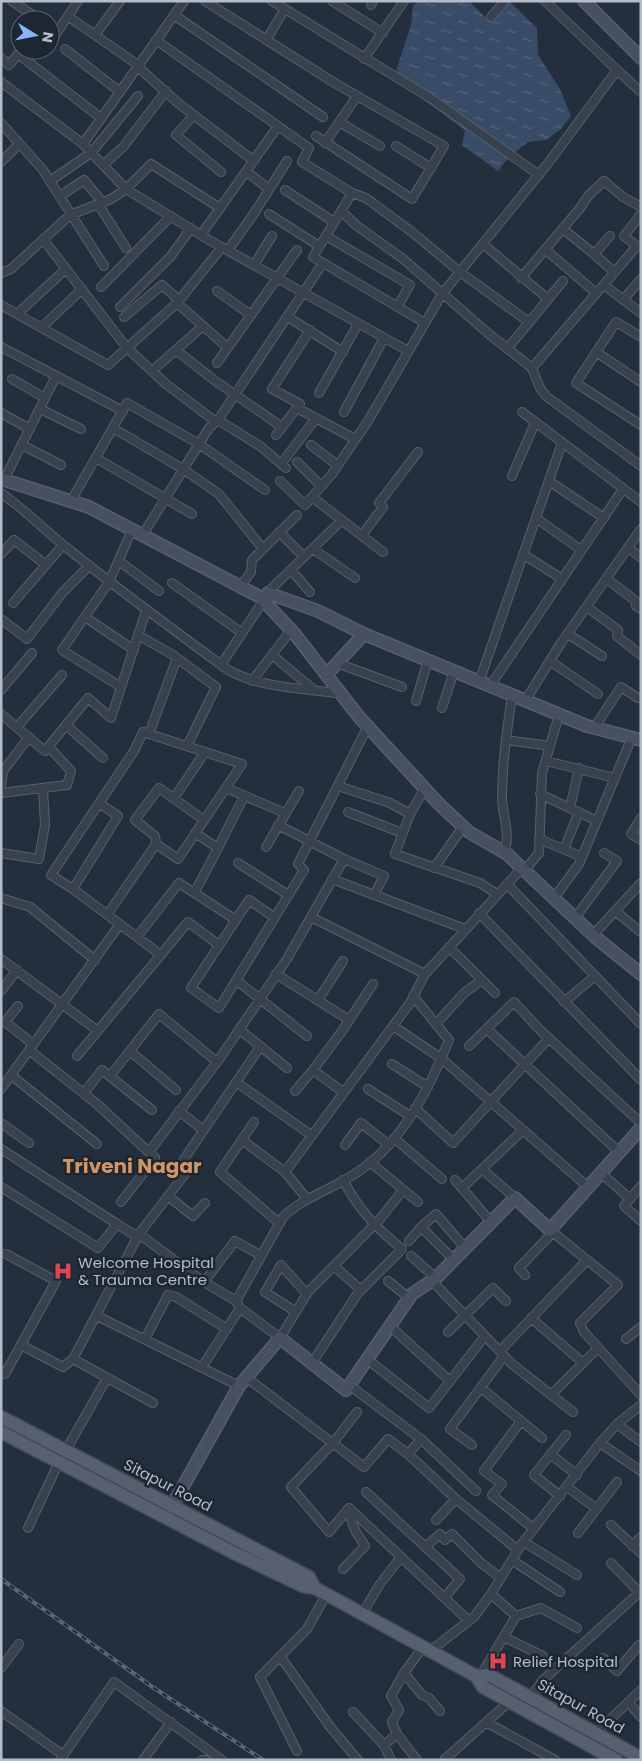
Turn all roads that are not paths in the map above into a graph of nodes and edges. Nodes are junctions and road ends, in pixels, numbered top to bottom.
1 (12, 1) edge
2 (120, 1) edge
3 (184, 1) edge
4 (205, 1) edge
5 (272, 1) edge
6 (332, 1) edge
7 (404, 1) edge
8 (505, 1) edge
9 (545, 1) edge
10 (584, 1) edge
11 (73, 3) edge
12 (285, 9) junction
13 (25, 10) edge
14 (174, 15) junction
15 (69, 17) junction
16 (491, 17) dead end
17 (60, 29) edge
18 (383, 33) junction
19 (95, 35) junction
20 (156, 40) junction
21 (266, 40) junction
22 (65, 49) dead end
23 (1, 58) edge
24 (641, 58) edge
25 (364, 59) junction
26 (138, 66) junction
27 (617, 70) junction
28 (1, 82) edge
29 (120, 92) junction
30 (166, 92) junction
31 (641, 92) edge
32 (138, 96) dead end
33 (357, 96) junction
34 (194, 115) junction
35 (323, 117) dead end
36 (101, 118) junction
37 (339, 122) junction
38 (1, 123) edge
39 (278, 126) junction
40 (316, 136) dead end
41 (325, 143) junction
42 (18, 144) junction
43 (82, 144) junction
44 (380, 146) dead end
45 (396, 146) dead end
46 (91, 153) junction
47 (254, 161) junction
48 (286, 161) dead end
49 (1, 162) edge
50 (103, 165) junction
51 (431, 168) junction
52 (221, 172) dead end
53 (247, 172) junction
54 (539, 175) junction
55 (50, 181) junction
56 (126, 189) junction
57 (270, 189) junction
58 (285, 190) dead end
59 (352, 193) junction
60 (60, 196) junction
61 (100, 203) junction
62 (641, 207) edge
63 (220, 208) junction
64 (341, 211) junction
65 (269, 214) dead end
66 (641, 214) edge
67 (70, 215) junction
68 (171, 216) junction
69 (334, 222) junction
70 (191, 228) junction
71 (563, 229) junction
72 (201, 234) junction
73 (272, 236) dead end
74 (326, 236) junction
75 (610, 236) dead end
76 (43, 240) junction
77 (483, 244) junction
78 (319, 246) junction
79 (126, 248) dead end
80 (225, 249) junction
81 (297, 250) dead end
82 (546, 250) junction
83 (594, 254) junction
84 (323, 263) junction
85 (254, 265) junction
86 (104, 266) dead end
87 (66, 269) junction
88 (460, 272) junction
89 (614, 272) junction
90 (1, 273) edge
91 (277, 278) junction
92 (521, 278) junction
93 (641, 279) edge
94 (563, 281) dead end
95 (604, 285) junction
96 (101, 287) dead end
97 (82, 289) junction
98 (217, 291) dead end
99 (304, 293) junction
100 (442, 294) junction
101 (596, 294) junction
102 (548, 299) junction
103 (623, 300) junction
104 (178, 301) junction
105 (1, 305) edge
106 (120, 307) dead end
107 (397, 307) junction
108 (641, 313) edge
109 (17, 314) junction
110 (251, 315) junction
111 (288, 317) junction
112 (124, 318) dead end
113 (529, 322) junction
114 (425, 323) junction
115 (358, 324) junction
116 (203, 326) junction
117 (42, 327) junction
118 (310, 330) junction
119 (641, 337) edge
120 (384, 338) junction
121 (1, 347) edge
122 (127, 348) junction
123 (228, 348) junction
124 (507, 349) junction
125 (176, 350) junction
126 (408, 351) junction
127 (343, 352) junction
128 (596, 352) junction
129 (217, 363) dead end
130 (532, 368) junction
131 (152, 371) junction
132 (56, 376) junction
133 (12, 379) dead end
134 (641, 382) edge
135 (319, 393) dead end
136 (235, 394) junction
137 (45, 398) junction
138 (297, 408) junction
139 (40, 409) junction
140 (123, 410) junction
141 (344, 412) dead end
142 (522, 412) dead end
143 (1, 413) edge
144 (316, 418) junction
145 (217, 421) junction
146 (536, 422) junction
147 (641, 425) edge
148 (282, 426) junction
149 (112, 428) junction
150 (30, 429) junction
151 (81, 429) dead end
152 (276, 435) dead end
153 (355, 439) junction
154 (562, 443) junction
155 (199, 444) junction
156 (22, 445) junction
157 (312, 445) dead end
158 (418, 452) dead end
159 (96, 458) junction
160 (298, 462) dead end
161 (61, 465) dead end
162 (338, 466) junction
163 (641, 466) edge
164 (183, 469) junction
165 (512, 476) dead end
166 (3, 480) edge
167 (280, 481) dead end
168 (549, 481) junction
169 (321, 486) junction
170 (624, 489) junction
171 (265, 490) dead end
172 (1, 493) edge
173 (166, 497) junction
174 (312, 497) junction
175 (71, 501) junction
176 (641, 502) edge
177 (192, 514) dead end
178 (297, 515) dead end
179 (536, 518) junction
180 (604, 518) junction
181 (342, 520) junction
182 (641, 529) edge
183 (279, 532) junction
184 (137, 533) junction
185 (362, 535) junction
186 (63, 545) junction
187 (313, 548) junction
188 (629, 548) junction
189 (262, 549) junction
190 (581, 550) junction
191 (382, 552) dead end
192 (1, 554) edge
193 (523, 554) junction
194 (304, 557) junction
195 (641, 558) edge
196 (119, 561) junction
197 (46, 565) junction
198 (88, 566) junction
199 (290, 570) junction
200 (355, 578) dead end
201 (562, 579) junction
202 (607, 579) junction
203 (109, 582) junction
204 (172, 583) dead end
205 (240, 587) junction
206 (159, 591) dead end
207 (310, 592) dead end
208 (265, 596) junction
209 (13, 604) dead end
210 (586, 607) junction
211 (641, 609) edge
212 (146, 611) junction
213 (85, 617) junction
214 (1, 619) edge
215 (291, 630) junction
216 (242, 633) junction
217 (364, 634) junction
218 (568, 634) junction
219 (138, 635) junction
220 (134, 650) junction
221 (32, 653) dead end
222 (272, 655) junction
223 (641, 655) edge
224 (602, 656) dead end
225 (177, 658) junction
226 (428, 660) junction
227 (550, 661) junction
228 (337, 663) junction
229 (221, 665) junction
230 (454, 671) junction
231 (326, 674) junction
232 (62, 675) dead end
233 (252, 681) junction
234 (479, 682) junction
235 (490, 686) junction
236 (121, 687) junction
237 (402, 687) dead end
238 (1, 690) edge
239 (314, 690) junction
240 (339, 690) junction
241 (598, 694) dead end
242 (512, 696) junction
243 (638, 698) dead end
244 (416, 701) dead end
245 (525, 701) junction
246 (442, 708) dead end
247 (1, 714) edge
248 (559, 715) junction
249 (66, 725) junction
250 (368, 726) junction
251 (17, 727) junction
252 (594, 728) junction
253 (149, 734) junction
254 (29, 737) junction
255 (637, 738) edge
256 (506, 740) junction
257 (187, 746) junction
258 (550, 746) junction
259 (49, 747) junction
260 (206, 752) junction
261 (103, 758) dead end
262 (546, 761) junction
263 (579, 768) junction
264 (2, 770) edge
265 (615, 778) junction
266 (1, 786) edge
267 (338, 786) junction
268 (44, 788) junction
269 (226, 788) junction
270 (425, 788) junction
271 (299, 790) dead end
272 (1, 793) edge
273 (540, 794) junction
274 (244, 797) junction
275 (174, 798) junction
276 (99, 803) junction
277 (570, 808) junction
278 (348, 812) dead end
279 (579, 812) junction
280 (285, 813) junction
281 (410, 814) junction
282 (641, 818) edge
283 (204, 820) junction
284 (597, 821) junction
285 (278, 825) junction
286 (463, 827) junction
287 (196, 833) junction
288 (402, 833) junction
289 (539, 839) junction
290 (641, 840) edge
291 (311, 842) junction
292 (156, 844) junction
293 (266, 847) dead end
294 (218, 848) junction
295 (564, 849) junction
296 (1, 853) edge
297 (504, 853) junction
298 (604, 853) dead end
299 (582, 857) junction
300 (344, 859) junction
301 (238, 863) dead end
302 (434, 868) junction
303 (523, 869) junction
304 (332, 879) junction
305 (641, 883) edge
306 (507, 884) junction
307 (73, 889) junction
308 (194, 893) junction
309 (497, 894) junction
310 (288, 895) junction
311 (374, 896) junction
312 (1, 898) edge
313 (554, 898) junction
314 (616, 911) junction
315 (479, 913) junction
316 (108, 915) junction
317 (274, 917) junction
318 (311, 917) junction
319 (575, 918) junction
320 (236, 920) junction
321 (120, 924) junction
322 (465, 929) junction
323 (641, 932) edge
324 (594, 935) junction
325 (138, 938) junction
326 (219, 945) junction
327 (448, 947) junction
328 (161, 955) junction
329 (1, 959) edge
330 (95, 960) junction
331 (343, 961) dead end
332 (17, 970) junction
333 (276, 974) junction
334 (425, 974) junction
335 (641, 974) edge
336 (595, 976) junction
337 (236, 980) junction
338 (482, 980) junction
339 (373, 984) dead end
340 (1, 991) edge
341 (495, 993) dead end
342 (413, 996) junction
343 (260, 999) junction
344 (318, 1000) junction
345 (564, 1002) junction
346 (63, 1004) junction
347 (18, 1006) dead end
348 (349, 1020) junction
349 (436, 1024) junction
350 (641, 1024) edge
351 (393, 1026) junction
352 (239, 1029) junction
353 (487, 1029) junction
354 (98, 1032) junction
355 (307, 1036) dead end
356 (549, 1038) junction
357 (469, 1046) dead end
358 (31, 1047) junction
359 (260, 1047) junction
360 (130, 1050) junction
361 (77, 1056) dead end
362 (442, 1059) junction
363 (217, 1062) junction
364 (392, 1064) dead end
365 (524, 1065) junction
366 (287, 1068) dead end
367 (312, 1070) junction
368 (110, 1076) junction
369 (641, 1080) edge
370 (5, 1081) edge
371 (236, 1082) junction
372 (428, 1087) junction
373 (368, 1089) dead end
374 (176, 1090) dead end
375 (295, 1091) dead end
376 (343, 1092) junction
377 (84, 1093) junction
378 (490, 1102) junction
379 (415, 1108) junction
380 (152, 1110) dead end
381 (180, 1111) junction
382 (410, 1116) junction
383 (254, 1122) dead end
384 (1, 1123) edge
385 (203, 1130) junction
386 (640, 1130) edge
387 (522, 1131) junction
388 (311, 1135) junction
389 (394, 1138) junction
390 (242, 1140) junction
391 (29, 1142) dead end
392 (96, 1144) dead end
393 (346, 1145) dead end
394 (389, 1145) junction
395 (1, 1149) edge
396 (149, 1152) junction
397 (620, 1152) junction
398 (370, 1162) junction
399 (482, 1169) junction
400 (285, 1172) junction
401 (601, 1173) junction
402 (442, 1179) dead end
403 (343, 1180) junction
404 (455, 1180) dead end
405 (641, 1186) edge
406 (1, 1187) edge
407 (588, 1187) junction
408 (462, 1188) junction
409 (403, 1190) junction
410 (168, 1196) junction
411 (515, 1198) junction
412 (629, 1198) junction
413 (307, 1199) junction
414 (121, 1202) dead end
415 (418, 1202) dead end
416 (205, 1203) dead end
417 (641, 1221) edge
418 (491, 1222) junction
419 (279, 1223) junction
420 (117, 1224) junction
421 (374, 1226) junction
422 (421, 1227) junction
423 (551, 1231) junction
424 (139, 1236) junction
425 (408, 1241) dead end
426 (466, 1248) junction
427 (6, 1254) dead end
428 (260, 1255) junction
429 (411, 1256) dead end
430 (454, 1260) junction
431 (588, 1260) junction
432 (334, 1266) junction
433 (525, 1275) dead end
434 (434, 1280) junction
435 (388, 1281) dead end
436 (204, 1282) junction
437 (361, 1290) junction
438 (307, 1294) junction
439 (409, 1298) junction
440 (506, 1301) dead end
441 (238, 1305) junction
442 (296, 1312) junction
443 (464, 1315) junction
444 (97, 1316) junction
445 (532, 1318) junction
446 (390, 1326) junction
447 (227, 1329) junction
448 (640, 1329) edge
449 (448, 1332) dead end
450 (485, 1336) junction
451 (280, 1338) junction
452 (145, 1339) junction
453 (626, 1339) dead end
454 (21, 1345) junction
455 (598, 1348) junction
456 (502, 1354) junction
457 (73, 1359) junction
458 (367, 1359) junction
459 (582, 1362) junction
460 (312, 1363) junction
461 (202, 1367) junction
462 (1, 1372) edge
463 (107, 1378) junction
464 (450, 1381) junction
465 (243, 1382) junction
466 (350, 1385) junction
467 (481, 1388) junction
468 (551, 1395) junction
469 (641, 1395) edge
470 (153, 1403) dead end
471 (641, 1405) edge
472 (357, 1412) dead end
473 (573, 1412) dead end
474 (1, 1417) edge
475 (521, 1422) junction
476 (617, 1424) junction
477 (1, 1432) edge
478 (566, 1435) dead end
479 (542, 1438) dead end
480 (421, 1439) junction
481 (641, 1442) edge
482 (333, 1443) junction
483 (600, 1443) junction
484 (472, 1445) dead end
485 (66, 1450) junction
486 (408, 1454) junction
487 (550, 1454) junction
488 (59, 1462) junction
489 (641, 1470) edge
490 (576, 1474) junction
491 (617, 1482) dead end
492 (567, 1487) junction
493 (476, 1491) dead end
494 (366, 1492) dead end
495 (560, 1496) junction
496 (456, 1499) junction
497 (597, 1509) junction
498 (347, 1510) junction
499 (169, 1512) junction
500 (436, 1520) dead end
501 (611, 1525) dead end
502 (28, 1528) dead end
503 (534, 1529) junction
504 (578, 1533) dead end
505 (641, 1537) edge
506 (524, 1542) junction
507 (632, 1546) junction
508 (425, 1547) junction
509 (518, 1550) junction
510 (641, 1553) edge
511 (401, 1557) junction
512 (512, 1560) junction
513 (611, 1564) dead end
514 (343, 1568) dead end
515 (577, 1575) dead end
516 (501, 1578) junction
517 (321, 1591) junction
518 (560, 1592) dead end
519 (640, 1592) edge
520 (491, 1594) junction
521 (445, 1597) junction
522 (633, 1598) junction
523 (641, 1604) edge
524 (362, 1614) junction
525 (516, 1616) junction
526 (469, 1621) junction
527 (577, 1628) dead end
528 (504, 1637) junction
529 (19, 1644) dead end
530 (641, 1646) edge
531 (426, 1649) junction
532 (280, 1656) junction
533 (543, 1656) dead end
534 (603, 1658) dead end
535 (1, 1668) edge
536 (404, 1673) junction
537 (479, 1675) junction
538 (641, 1690) edge
539 (531, 1696) junction
540 (510, 1701) junction
541 (628, 1702) junction
542 (1, 1711) edge
543 (440, 1711) dead end
544 (353, 1712) dead end
545 (641, 1717) edge
546 (170, 1722) junction
547 (486, 1722) junction
548 (398, 1734) junction
549 (598, 1734) junction
550 (384, 1745) junction
551 (297, 1751) dead end
552 (62, 1757) edge
553 (641, 1758) edge
554 (143, 1760) edge
555 (222, 1760) edge
556 (358, 1760) edge
557 (391, 1760) edge
558 (417, 1760) edge
559 (444, 1760) edge
560 (555, 1760) edge
561 (616, 1760) edge

1 - 13 street
2 - 19 street
3 - 14 street
4 - 21 street
5 - 12 street
6 - 18 street
7 - 18 street
8 - 16 street
9 - 27 street
10 - 24 street
11 - 15 street
12 - 21 street
12 - 25 street
14 - 20 street
14 - 35 street
15 - 17 street
15 - 19 street
18 - 25 street
19 - 26 street
20 - 26 street
20 - 39 street
21 - 33 street
22 - 29 street
23 - 36 street
25 - 54 street
26 - 29 street
26 - 30 street
27 - 31 street
27 - 54 street
28 - 43 street
29 - 36 street
30 - 34 street
30 - 50 street
32 - 46 street
33 - 37 street
33 - 51 street
34 - 47 street
34 - 52 street
36 - 43 street
37 - 41 street
37 - 44 street
38 - 42 street
39 - 47 street
39 - 59 street
40 - 41 street
41 - 51 street
42 - 49 street
42 - 55 street
43 - 46 street
45 - 51 street
46 - 50 street
46 - 55 street
47 - 53 street
48 - 57 street
50 - 56 street
53 - 57 street
53 - 63 street
54 - 77 street
55 - 60 street
56 - 61 street
56 - 63 street
56 - 68 street
57 - 80 street
58 - 69 street
59 - 64 street
59 - 88 street
60 - 61 street
60 - 67 street
61 - 67 street
61 - 79 street
62 - 71 street
63 - 72 street
64 - 69 street
64 - 100 street
65 - 78 street
66 - 89 street
67 - 76 street
67 - 86 street
68 - 70 street
68 - 96 street
69 - 74 street
70 - 72 street
70 - 106 street
71 - 82 street
71 - 83 street
72 - 80 street
73 - 85 street
74 - 78 street
74 - 107 street
75 - 83 street
76 - 87 street
76 - 90 street
77 - 88 street
77 - 92 street
78 - 84 street
80 - 85 street
80 - 104 street
81 - 91 street
82 - 92 street
82 - 101 street
83 - 89 street
84 - 99 street
84 - 107 street
85 - 91 street
87 - 97 street
87 - 109 street
88 - 100 street
88 - 113 street
89 - 95 street
91 - 99 street
91 - 110 street
92 - 102 street
93 - 103 street
94 - 102 street
95 - 101 street
95 - 103 street
97 - 117 street
97 - 122 street
98 - 110 street
99 - 111 street
99 - 115 street
100 - 114 street
100 - 124 street
101 - 130 street
102 - 113 street
103 - 108 street
104 - 112 street
104 - 116 street
104 - 122 street
105 - 109 street
107 - 114 street
109 - 117 street
110 - 123 street
111 - 118 street
111 - 136 street
113 - 124 street
114 - 126 street
115 - 120 street
115 - 127 street
116 - 123 street
116 - 125 street
117 - 122 street
118 - 127 street
118 - 138 street
119 - 128 street
120 - 126 street
120 - 141 street
121 - 132 street
122 - 131 street
123 - 129 street
124 - 130 street
125 - 131 street
125 - 136 street
126 - 153 street
127 - 135 street
128 - 134 street
128 - 147 street
130 - 163 street
131 - 145 street
132 - 137 street
132 - 140 street
133 - 137 street
136 - 145 street
136 - 148 street
137 - 139 street
138 - 144 street
138 - 148 street
139 - 150 street
139 - 151 street
140 - 149 street
140 - 155 street
142 - 146 street
143 - 150 street
144 - 145 street
144 - 153 street
145 - 155 street
146 - 154 street
146 - 165 street
148 - 152 street
149 - 159 street
149 - 164 street
150 - 156 street
153 - 162 street
154 - 168 street
154 - 170 street
155 - 164 street
155 - 171 street
156 - 161 street
156 - 166 street
157 - 162 street
158 - 185 street
159 - 173 street
159 - 175 street
160 - 169 street
162 - 169 street
164 - 173 street
164 - 189 street
166 - 175 street
167 - 174 street
168 - 179 street
168 - 180 street
169 - 174 street
170 - 176 street
170 - 180 street
172 - 186 street
173 - 177 street
173 - 184 street
174 - 181 street
175 - 184 street
178 - 183 street
179 - 190 street
179 - 193 street
180 - 190 street
181 - 185 street
181 - 187 street
182 - 188 street
183 - 189 street
183 - 194 street
184 - 196 street
184 - 205 street
185 - 191 street
186 - 197 street
186 - 198 street
187 - 194 street
187 - 200 street
188 - 195 street
188 - 202 street
189 - 205 street
190 - 201 street
192 - 197 street
193 - 201 street
193 - 234 street
194 - 199 street
196 - 203 street
196 - 206 street
197 - 209 street
198 - 203 street
198 - 214 street
199 - 207 street
199 - 208 street
201 - 235 street
202 - 210 street
202 - 211 street
203 - 212 street
203 - 213 street
204 - 216 street
205 - 208 street
208 - 215 street
208 - 216 street
208 - 217 street
210 - 218 street
210 - 223 street
212 - 219 street
212 - 229 street
213 - 220 street
213 - 236 street
215 - 222 street
215 - 231 street
216 - 229 street
217 - 226 street
217 - 228 street
218 - 224 street
218 - 227 street
219 - 220 street
219 - 225 street
220 - 236 street
221 - 238 street
222 - 233 street
222 - 239 street
225 - 253 street
225 - 257 street
226 - 230 street
226 - 244 street
227 - 241 street
227 - 245 street
228 - 231 street
228 - 237 street
229 - 233 street
230 - 234 street
230 - 246 street
231 - 240 street
232 - 251 street
233 - 239 street
234 - 235 street
235 - 242 street
236 - 249 street
239 - 240 street
240 - 250 street
242 - 245 street
242 - 256 street
243 - 252 street
245 - 248 street
247 - 251 street
248 - 252 street
248 - 258 street
249 - 259 street
249 - 261 street
250 - 267 street
250 - 270 street
251 - 254 street
252 - 255 street
253 - 257 street
253 - 276 street
254 - 259 street
254 - 264 street
255 - 265 street
256 - 258 street
256 - 297 street
257 - 260 street
258 - 262 street
259 - 268 street
260 - 269 street
260 - 275 street
262 - 263 street
262 - 273 street
263 - 265 street
263 - 277 street
264 - 266 street
265 - 284 street
267 - 281 street
267 - 291 street
268 - 272 street
268 - 296 street
269 - 274 street
269 - 283 street
270 - 281 street
270 - 286 street
271 - 280 street
273 - 277 street
273 - 289 street
274 - 280 street
274 - 294 street
275 - 283 street
275 - 292 street
276 - 307 street
276 - 307 street
277 - 279 street
278 - 288 street
279 - 284 street
279 - 295 street
280 - 285 street
281 - 288 street
282 - 290 street
283 - 287 street
284 - 299 street
285 - 291 street
285 - 293 street
286 - 297 street
286 - 302 street
287 - 292 street
287 - 294 street
288 - 302 street
289 - 295 street
289 - 303 street
291 - 300 street
291 - 310 street
292 - 316 street
294 - 308 street
295 - 299 street
297 - 303 street
298 - 319 street
299 - 313 street
300 - 304 street
300 - 311 street
301 - 310 street
302 - 309 street
303 - 306 street
303 - 313 street
304 - 311 street
304 - 318 street
305 - 314 street
306 - 309 street
306 - 336 street
307 - 316 street
308 - 320 street
308 - 325 street
309 - 315 street
310 - 317 street
311 - 322 street
312 - 330 street
313 - 319 street
314 - 323 street
314 - 324 street
315 - 322 street
315 - 345 street
316 - 321 street
317 - 320 street
317 - 337 street
318 - 333 street
318 - 334 street
319 - 324 street
320 - 326 street
321 - 325 street
321 - 330 street
322 - 327 street
324 - 335 street
325 - 328 street
326 - 328 street
326 - 337 street
327 - 334 street
327 - 338 street
328 - 354 street
329 - 332 street
330 - 346 street
331 - 344 street
332 - 340 street
332 - 346 street
333 - 343 street
333 - 344 street
334 - 342 street
336 - 345 street
336 - 350 street
337 - 343 street
338 - 341 street
338 - 349 street
339 - 348 street
342 - 349 street
342 - 351 street
343 - 352 street
343 - 355 street
344 - 348 street
345 - 369 street
346 - 354 street
346 - 358 street
347 - 358 street
348 - 367 street
349 - 362 street
351 - 362 street
351 - 376 street
352 - 359 street
352 - 363 street
353 - 356 street
353 - 357 street
353 - 365 street
354 - 361 street
356 - 365 street
356 - 386 street
358 - 370 street
358 - 377 street
359 - 366 street
359 - 371 street
360 - 363 street
360 - 368 street
360 - 374 street
362 - 372 street
362 - 378 street
363 - 381 street
364 - 372 street
365 - 378 street
365 - 397 street
367 - 375 street
367 - 376 street
368 - 377 street
368 - 380 street
370 - 392 street
371 - 385 street
371 - 388 street
372 - 379 street
373 - 382 street
376 - 388 street
377 - 396 street
378 - 379 street
378 - 387 street
379 - 382 street
381 - 385 street
381 - 396 street
382 - 389 street
383 - 390 street
384 - 391 street
385 - 410 street
386 - 397 street
387 - 399 street
387 - 407 street
388 - 400 street
389 - 394 street
389 - 402 street
390 - 400 street
390 - 419 street
393 - 394 street
394 - 398 street
395 - 420 street
396 - 414 street
397 - 401 street
398 - 403 street
398 - 409 street
399 - 408 street
399 - 411 street
400 - 413 street
401 - 407 street
401 - 412 street
403 - 413 street
403 - 421 street
404 - 408 street
405 - 412 street
406 - 420 street
407 - 423 street
408 - 418 street
409 - 415 street
409 - 421 street
410 - 416 street
410 - 424 street
411 - 418 street
411 - 423 street
412 - 417 street
413 - 419 street
418 - 426 street
419 - 428 street
420 - 424 street
421 - 432 street
421 - 437 street
422 - 425 street
422 - 426 street
422 - 430 street
423 - 431 street
423 - 433 street
424 - 436 street
424 - 444 street
426 - 430 street
427 - 454 street
428 - 436 street
428 - 441 street
429 - 434 street
430 - 434 street
431 - 445 street
431 - 455 street
432 - 437 street
432 - 438 street
434 - 439 street
434 - 443 street
435 - 439 street
436 - 441 street
437 - 460 street
438 - 442 street
438 - 442 street
439 - 446 street
440 - 443 street
441 - 447 street
441 - 451 street
442 - 451 street
443 - 449 street
443 - 450 street
444 - 452 street
444 - 457 street
445 - 456 street
445 - 459 street
446 - 458 street
446 - 464 street
447 - 452 street
447 - 461 street
448 - 453 street
450 - 456 street
450 - 464 street
451 - 460 street
451 - 465 street
452 - 461 street
454 - 457 street
454 - 462 street
455 - 459 street
455 - 469 street
456 - 467 street
456 - 468 street
457 - 463 street
458 - 464 street
458 - 466 street
459 - 468 street
460 - 466 street
461 - 465 street
463 - 470 street
463 - 485 street
465 - 482 street
465 - 499 street
466 - 480 street
467 - 475 street
467 - 484 street
468 - 473 street
471 - 476 street
472 - 482 street
474 - 485 main road, Sitapur Road
475 - 479 street
475 - 503 street
476 - 481 street
476 - 483 street
477 - 488 main road, Sitapur Road
478 - 487 street
480 - 486 street
480 - 493 street
482 - 486 street
482 - 498 street
483 - 489 street
483 - 490 street
485 - 499 main road, Sitapur Road
486 - 496 street
487 - 490 street
487 - 495 street
488 - 499 main road, Sitapur Road
488 - 502 street
490 - 492 street
491 - 497 street
492 - 495 street
492 - 497 street
494 - 508 street
495 - 503 street
496 - 500 street
496 - 509 street
497 - 504 street
498 - 511 street
498 - 514 street
499 - 517 main road, Sitapur Road
501 - 507 street
503 - 506 street
505 - 507 street
506 - 509 street
506 - 515 street
507 - 510 street
508 - 516 street
508 - 521 street
509 - 512 street
511 - 521 street
511 - 524 street
512 - 516 street
512 - 518 street
513 - 519 street
516 - 520 street
517 - 524 main road, Sitapur Road
517 - 532 street
519 - 522 street
520 - 525 street
520 - 526 street
521 - 526 street
522 - 523 street
522 - 539 street
524 - 531 main road, Sitapur Road
525 - 527 street
525 - 528 street
526 - 531 street
528 - 533 street
528 - 537 street
529 - 535 street
530 - 534 street
531 - 536 street
531 - 537 main road, Sitapur Road
532 - 551 street
532 - 556 street
536 - 543 street
536 - 548 street
537 - 539 main road, Sitapur Road
537 - 540 main road, Sitapur Road
538 - 541 street
539 - 549 main road, Sitapur Road
540 - 547 street
540 - 561 main road, Sitapur Road
541 - 545 street
541 - 549 street
542 - 552 street
544 - 550 street
546 - 552 street
546 - 554 street
546 - 555 street
547 - 559 street
547 - 560 street
548 - 550 street
548 - 558 street
549 - 553 main road, Sitapur Road
550 - 557 street

